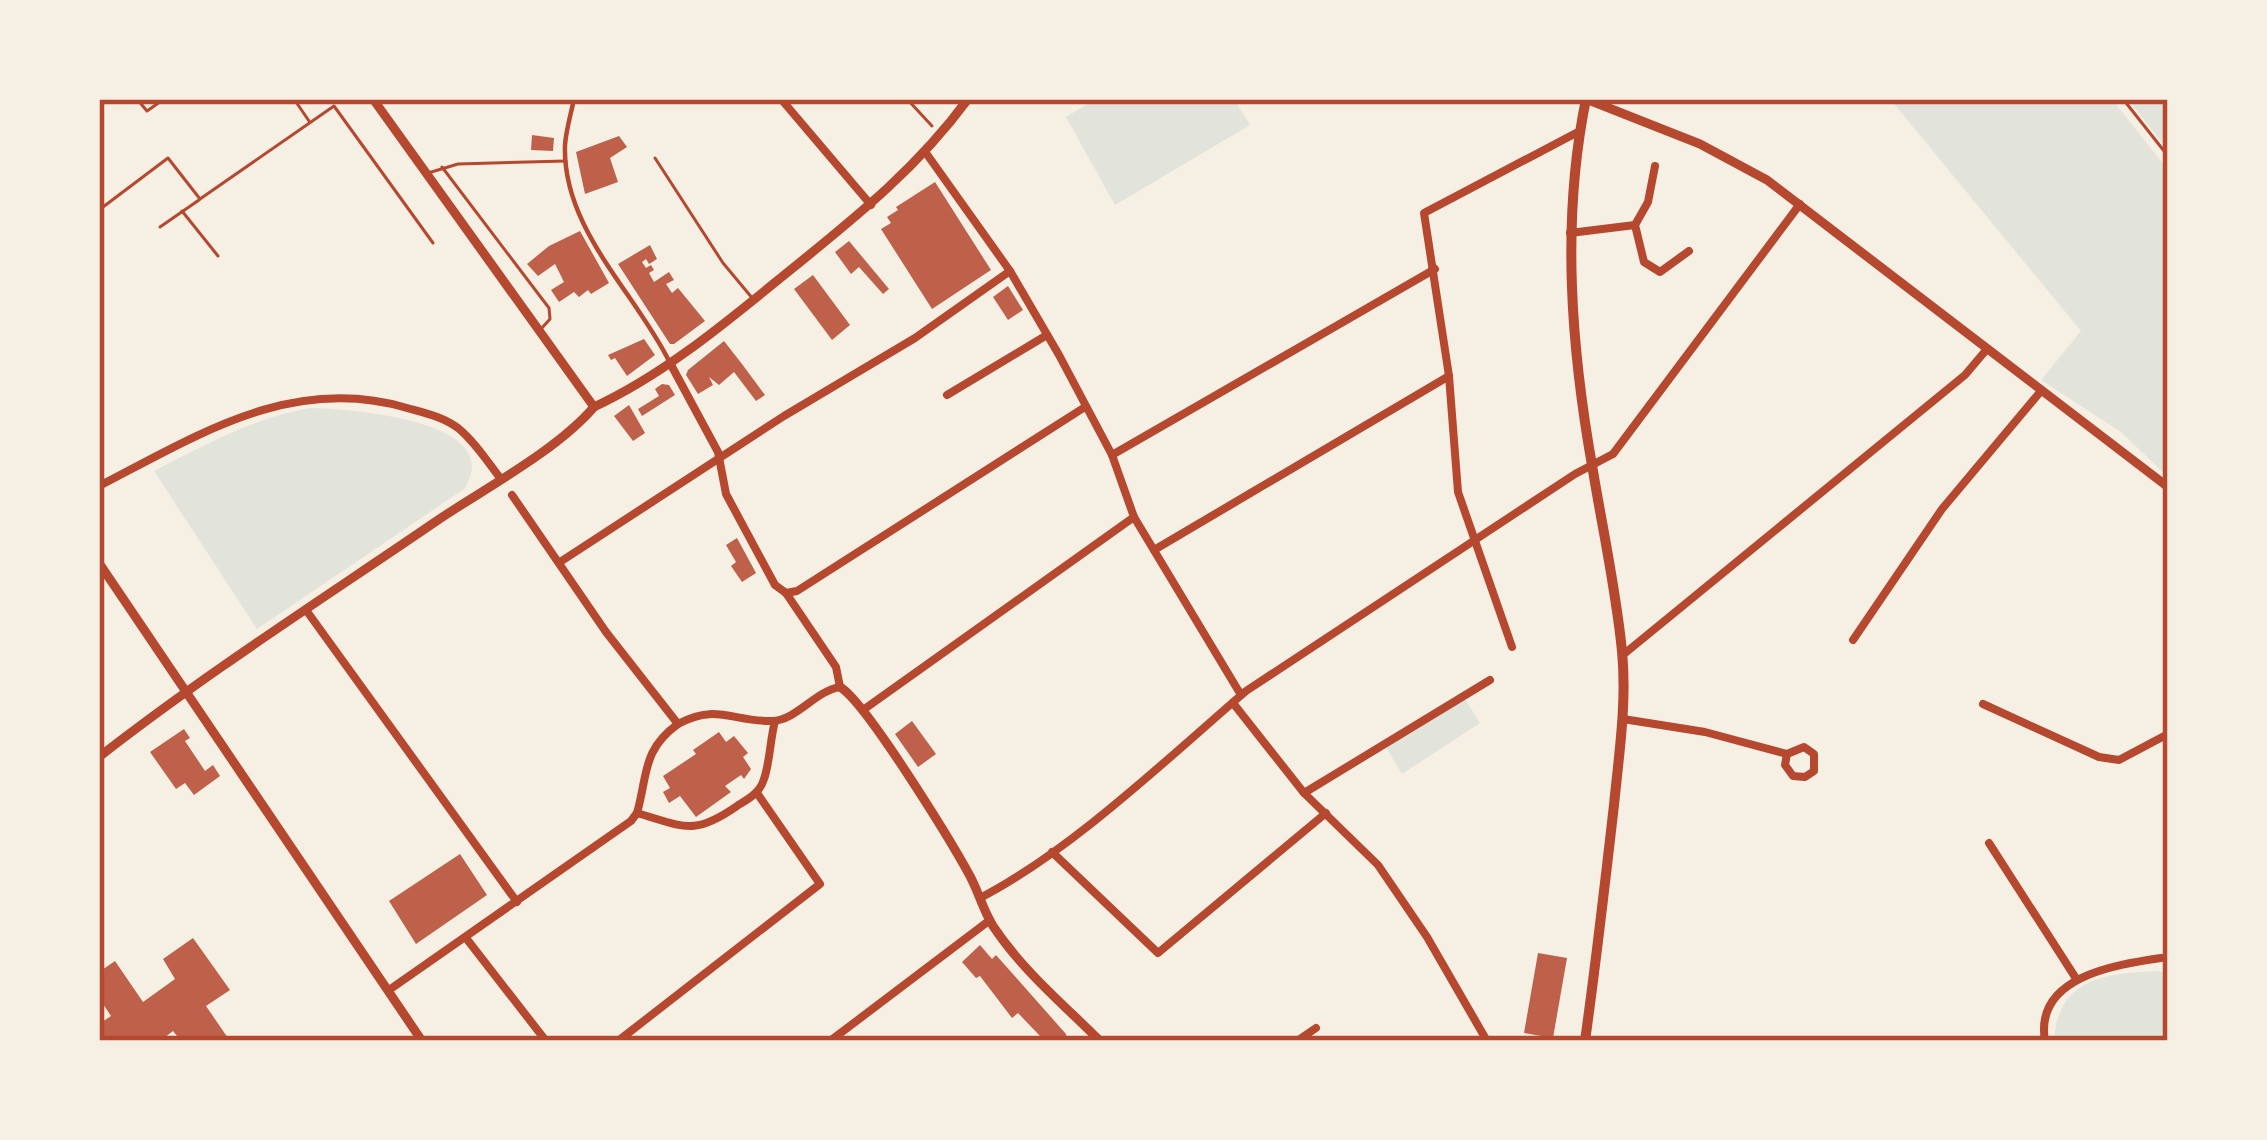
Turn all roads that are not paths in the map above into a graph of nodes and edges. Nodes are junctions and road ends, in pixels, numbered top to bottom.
1 (137, 99) edge
2 (164, 99) edge
3 (294, 99) edge
4 (373, 99) edge
5 (574, 99) edge
6 (781, 99) edge
7 (968, 99) edge
8 (1586, 99) edge
9 (2123, 99) edge
10 (310, 123) junction
11 (1578, 132) junction
12 (926, 153) junction
13 (2168, 156) edge
14 (655, 158) dead end
15 (566, 161) junction
16 (442, 166) junction
17 (1655, 166) dead end
18 (426, 174) junction
19 (200, 199) junction
20 (99, 201) edge
21 (1800, 204) junction
22 (871, 205) junction
23 (101, 208) edge
24 (182, 211) junction
25 (1635, 225) junction
26 (160, 227) dead end
27 (1569, 233) junction
28 (433, 243) dead end
29 (1689, 251) dead end
30 (218, 256) dead end
31 (1435, 268) junction
32 (1010, 272) junction
33 (753, 300) junction
34 (538, 331) junction
35 (1047, 334) junction
36 (1987, 349) junction
37 (670, 363) junction
38 (1449, 376) junction
39 (2041, 391) junction
40 (947, 394) dead end
41 (594, 407) junction
42 (1085, 407) junction
43 (1112, 455) junction
44 (719, 459) junction
45 (1592, 467) junction
46 (500, 478) junction
47 (99, 486) edge
48 (2168, 487) edge
49 (512, 495) dead end
50 (1134, 518) junction
51 (1474, 542) junction
52 (1154, 550) junction
53 (560, 562) junction
54 (99, 563) edge
55 (787, 593) junction
56 (306, 610) junction
57 (1853, 640) dead end
58 (1512, 647) dead end
59 (1623, 655) junction
60 (1490, 680) dead end
61 (840, 687) junction
62 (187, 688) junction
63 (1237, 699) junction
64 (1983, 704) dead end
65 (863, 710) junction
66 (1623, 719) junction
67 (775, 721) junction
68 (678, 724) junction
69 (2168, 734) edge
70 (1787, 754) junction
71 (99, 757) edge
72 (757, 793) junction
73 (1304, 793) junction
74 (637, 813) junction
75 (1326, 813) junction
76 (1989, 843) dead end
77 (1052, 852) junction
78 (980, 898) junction
79 (518, 902) junction
80 (989, 920) junction
81 (466, 938) junction
82 (2162, 958) dead end
83 (2077, 980) junction
84 (389, 990) junction
85 (1316, 1028) dead end
86 (422, 1041) edge
87 (546, 1041) edge
88 (618, 1041) edge
89 (830, 1041) edge
90 (1099, 1041) edge
91 (1298, 1041) edge
92 (1487, 1041) edge
93 (1585, 1041) edge
94 (2045, 1041) edge

1 - 2 lane
3 - 10 lane
4 - 18 street
5 - 15 street
6 - 22 street
7 - 12 street
8 - 11 main road
8 - 21 street
9 - 13 lane
10 - 19 lane
10 - 28 lane
11 - 27 main road
11 - 31 street
12 - 22 street
12 - 32 street
14 - 33 lane
15 - 16 lane
15 - 37 street
16 - 18 lane
16 - 34 lane
17 - 25 street
18 - 34 street
19 - 23 lane
19 - 24 lane
20 - 23 lane
21 - 36 street
21 - 45 street
22 - 33 street
24 - 26 lane
24 - 30 lane
25 - 27 street
25 - 29 street
27 - 45 main road
31 - 38 street
31 - 43 street
32 - 35 street
32 - 44 street
33 - 37 street
34 - 41 street
35 - 40 street
35 - 42 street
36 - 39 street
36 - 59 street
37 - 41 street
37 - 44 street
38 - 51 street
38 - 52 street
39 - 48 street
39 - 57 street
41 - 46 street
42 - 43 street
42 - 55 street
43 - 50 street
44 - 53 street
44 - 55 street
45 - 51 street
45 - 59 main road
46 - 47 street
46 - 56 street
49 - 53 street
50 - 52 street
50 - 65 street
51 - 58 street
51 - 63 street
52 - 63 street
53 - 68 street
54 - 62 street
55 - 61 street
56 - 62 street
56 - 79 street
59 - 66 main road
60 - 73 street
61 - 65 street
61 - 67 street
62 - 71 street
62 - 84 street
63 - 73 street
63 - 77 street
64 - 69 street
65 - 78 street
66 - 70 street
66 - 93 main road
67 - 68 street
67 - 72 street
68 - 74 street
70 - 70 street
72 - 74 street
72 - 88 street
73 - 75 street
74 - 79 street
75 - 77 street
75 - 92 street
76 - 83 street
77 - 78 street
78 - 80 street
79 - 81 street
80 - 89 street
80 - 90 street
81 - 84 street
81 - 87 street
82 - 83 street
83 - 94 street
84 - 86 street
85 - 91 street

